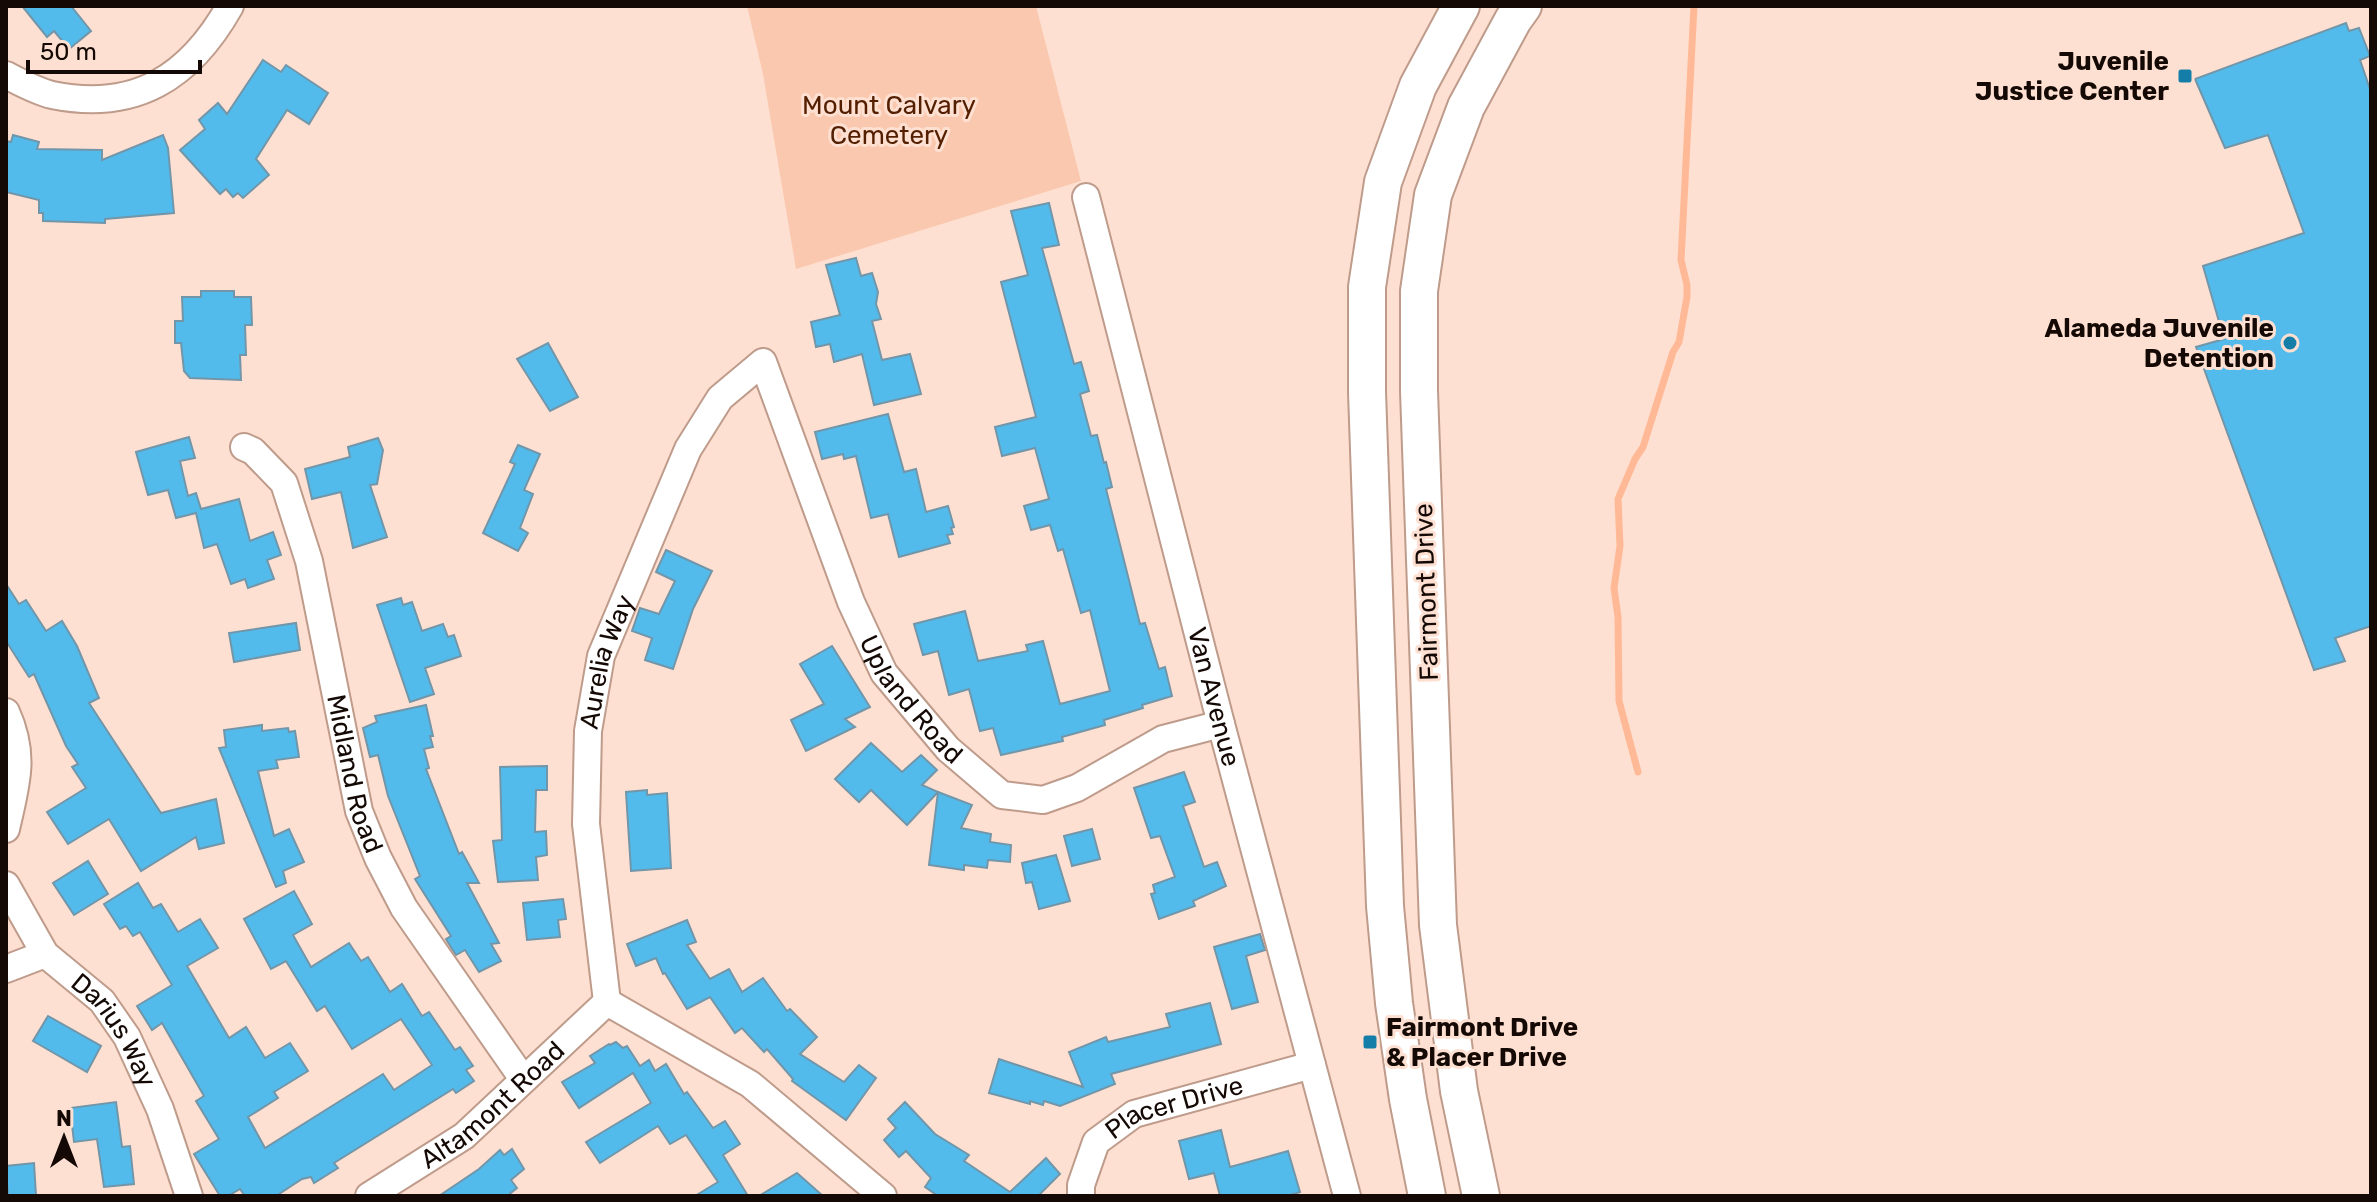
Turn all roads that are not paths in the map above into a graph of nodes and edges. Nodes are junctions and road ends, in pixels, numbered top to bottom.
1 (230, 6) edge
2 (1461, 6) edge
3 (1523, 6) edge
4 (6, 75) edge
5 (1086, 197) dead end
6 (763, 362) joint
7 (244, 447) dead end
8 (6, 712) edge
9 (1221, 724) junction
10 (6, 829) edge
11 (6, 885) edge
12 (45, 954) junction
13 (6, 969) edge
14 (607, 1002) junction
15 (1312, 1065) junction
16 (523, 1079) junction
17 (189, 1196) edge
18 (369, 1196) edge
19 (883, 1196) edge
20 (1081, 1196) edge
21 (1347, 1196) edge
22 (1427, 1196) edge
23 (1481, 1196) edge

1 - 4 street
2 - 22 main road, Fairmont Drive
3 - 23 main road, Fairmont Drive
5 - 9 street, Van Avenue
6 - 9 street, Upland Road
6 - 14 street, Aurelia Way
7 - 16 street, Midland Road
8 - 10 street
9 - 15 street, Van Avenue
11 - 12 street, Darius Way
12 - 13 street
12 - 17 street, Darius Way
14 - 16 street, Altamont Road
14 - 19 street
15 - 20 street, Placer Drive
15 - 21 street, Van Avenue
16 - 18 street, Altamont Road

